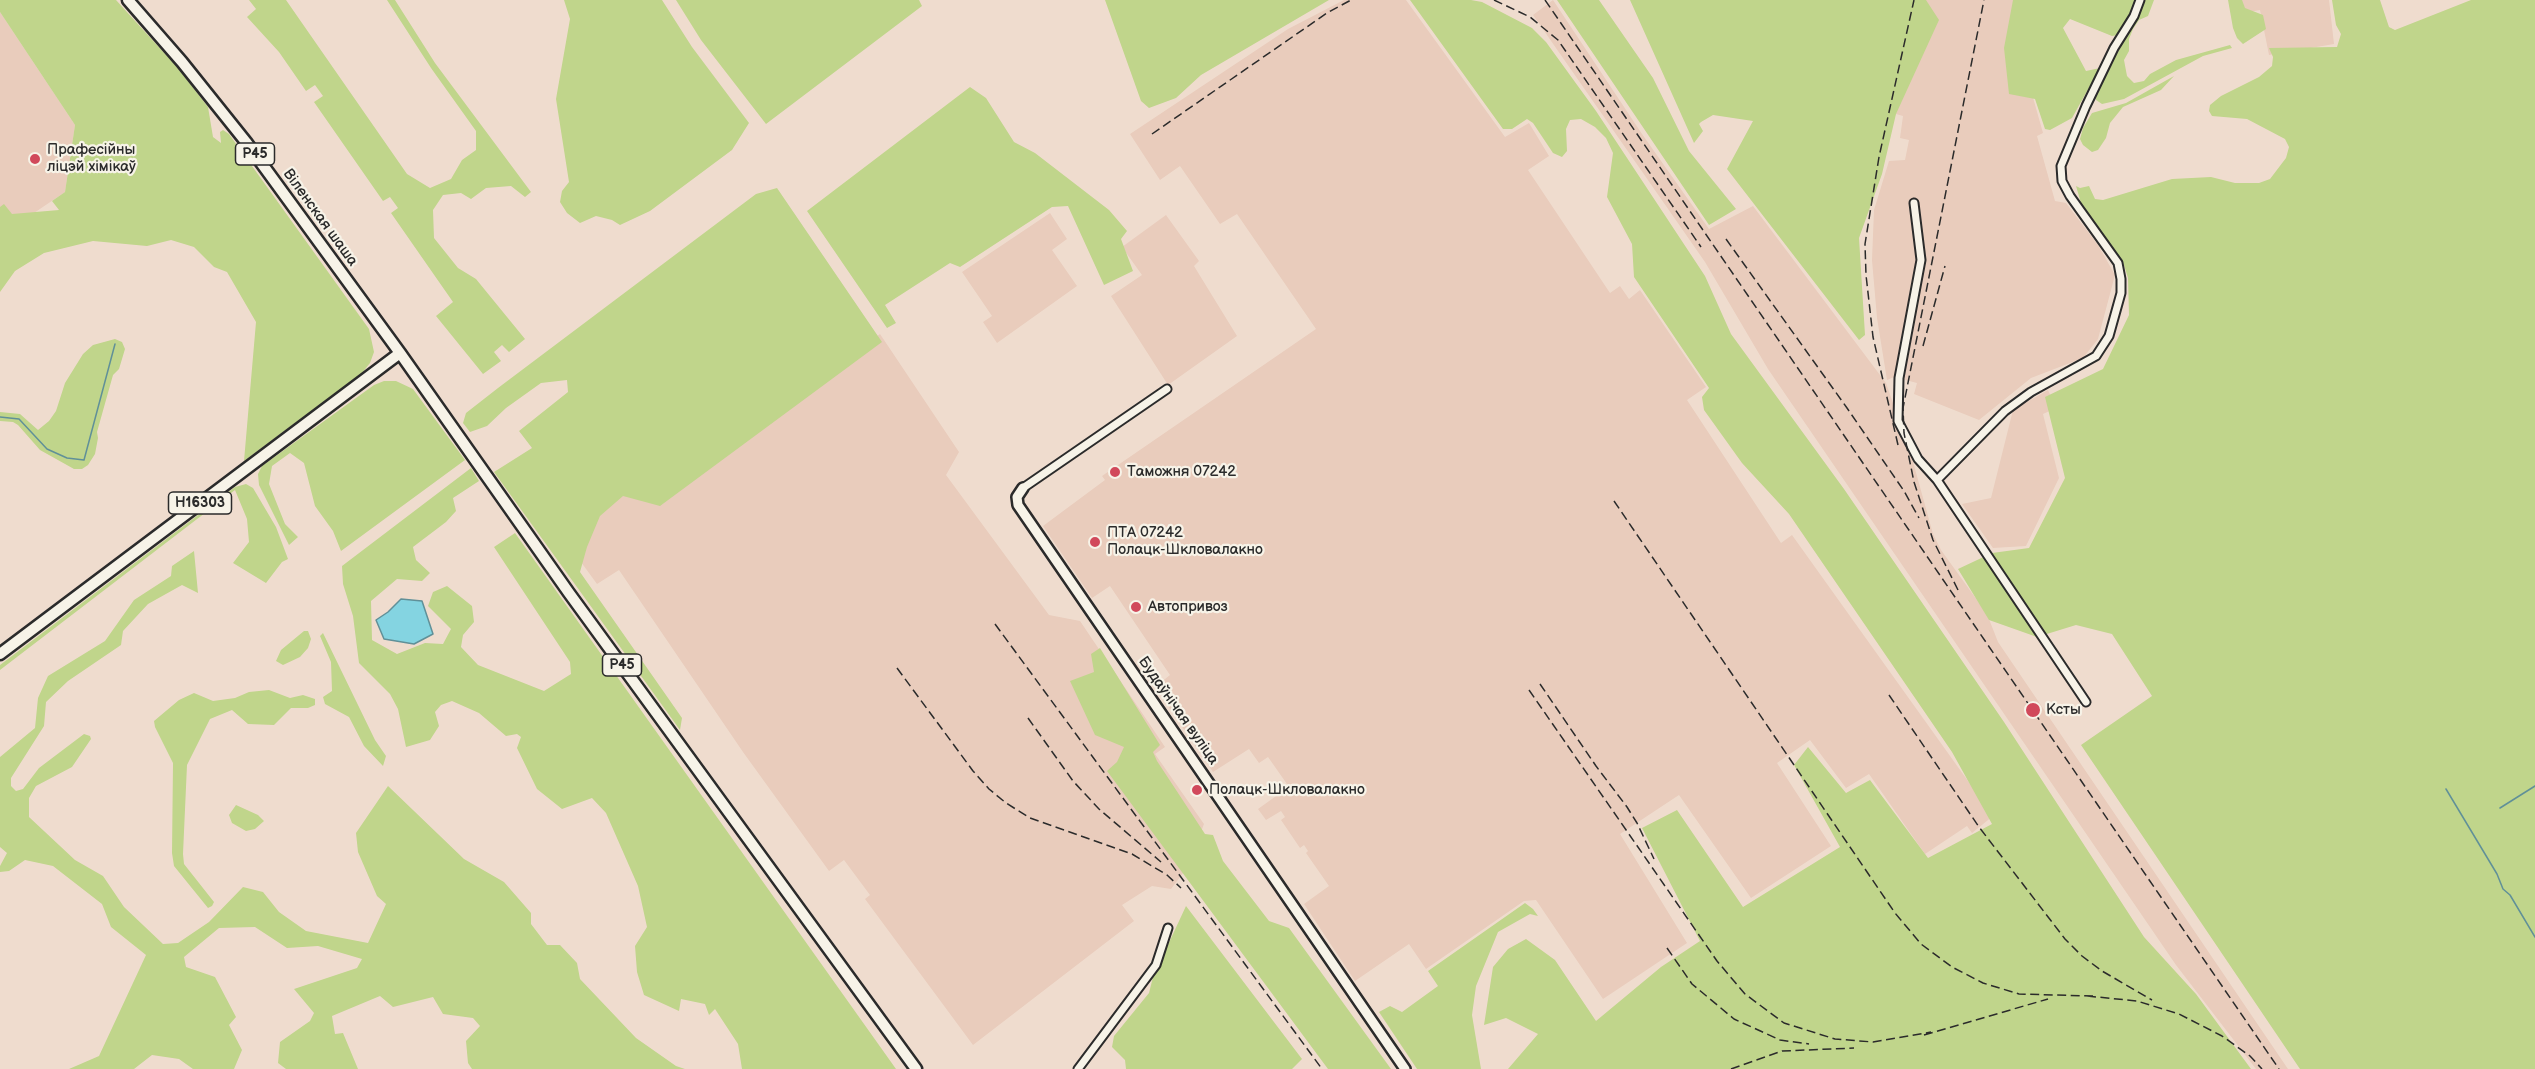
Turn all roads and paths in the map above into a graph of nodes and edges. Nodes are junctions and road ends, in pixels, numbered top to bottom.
1 (128, 0) edge
2 (2140, 0) edge
3 (1914, 203) dead end
4 (400, 353) junction
5 (1167, 389) dead end
6 (1937, 480) junction
7 (1023, 488) joint
8 (0, 654) edge
9 (2086, 702) dead end
10 (1168, 928) dead end
11 (916, 1069) edge
12 (1078, 1069) edge
13 (1405, 1069) edge

1 - 4 main road, Віленская шаша / Р45
2 - 6 street
3 - 6 street
4 - 8 main road, Н16303
4 - 11 main road, Р45
5 - 7 street
6 - 9 street
7 - 13 street, Будаўнічая вуліца
10 - 12 street

